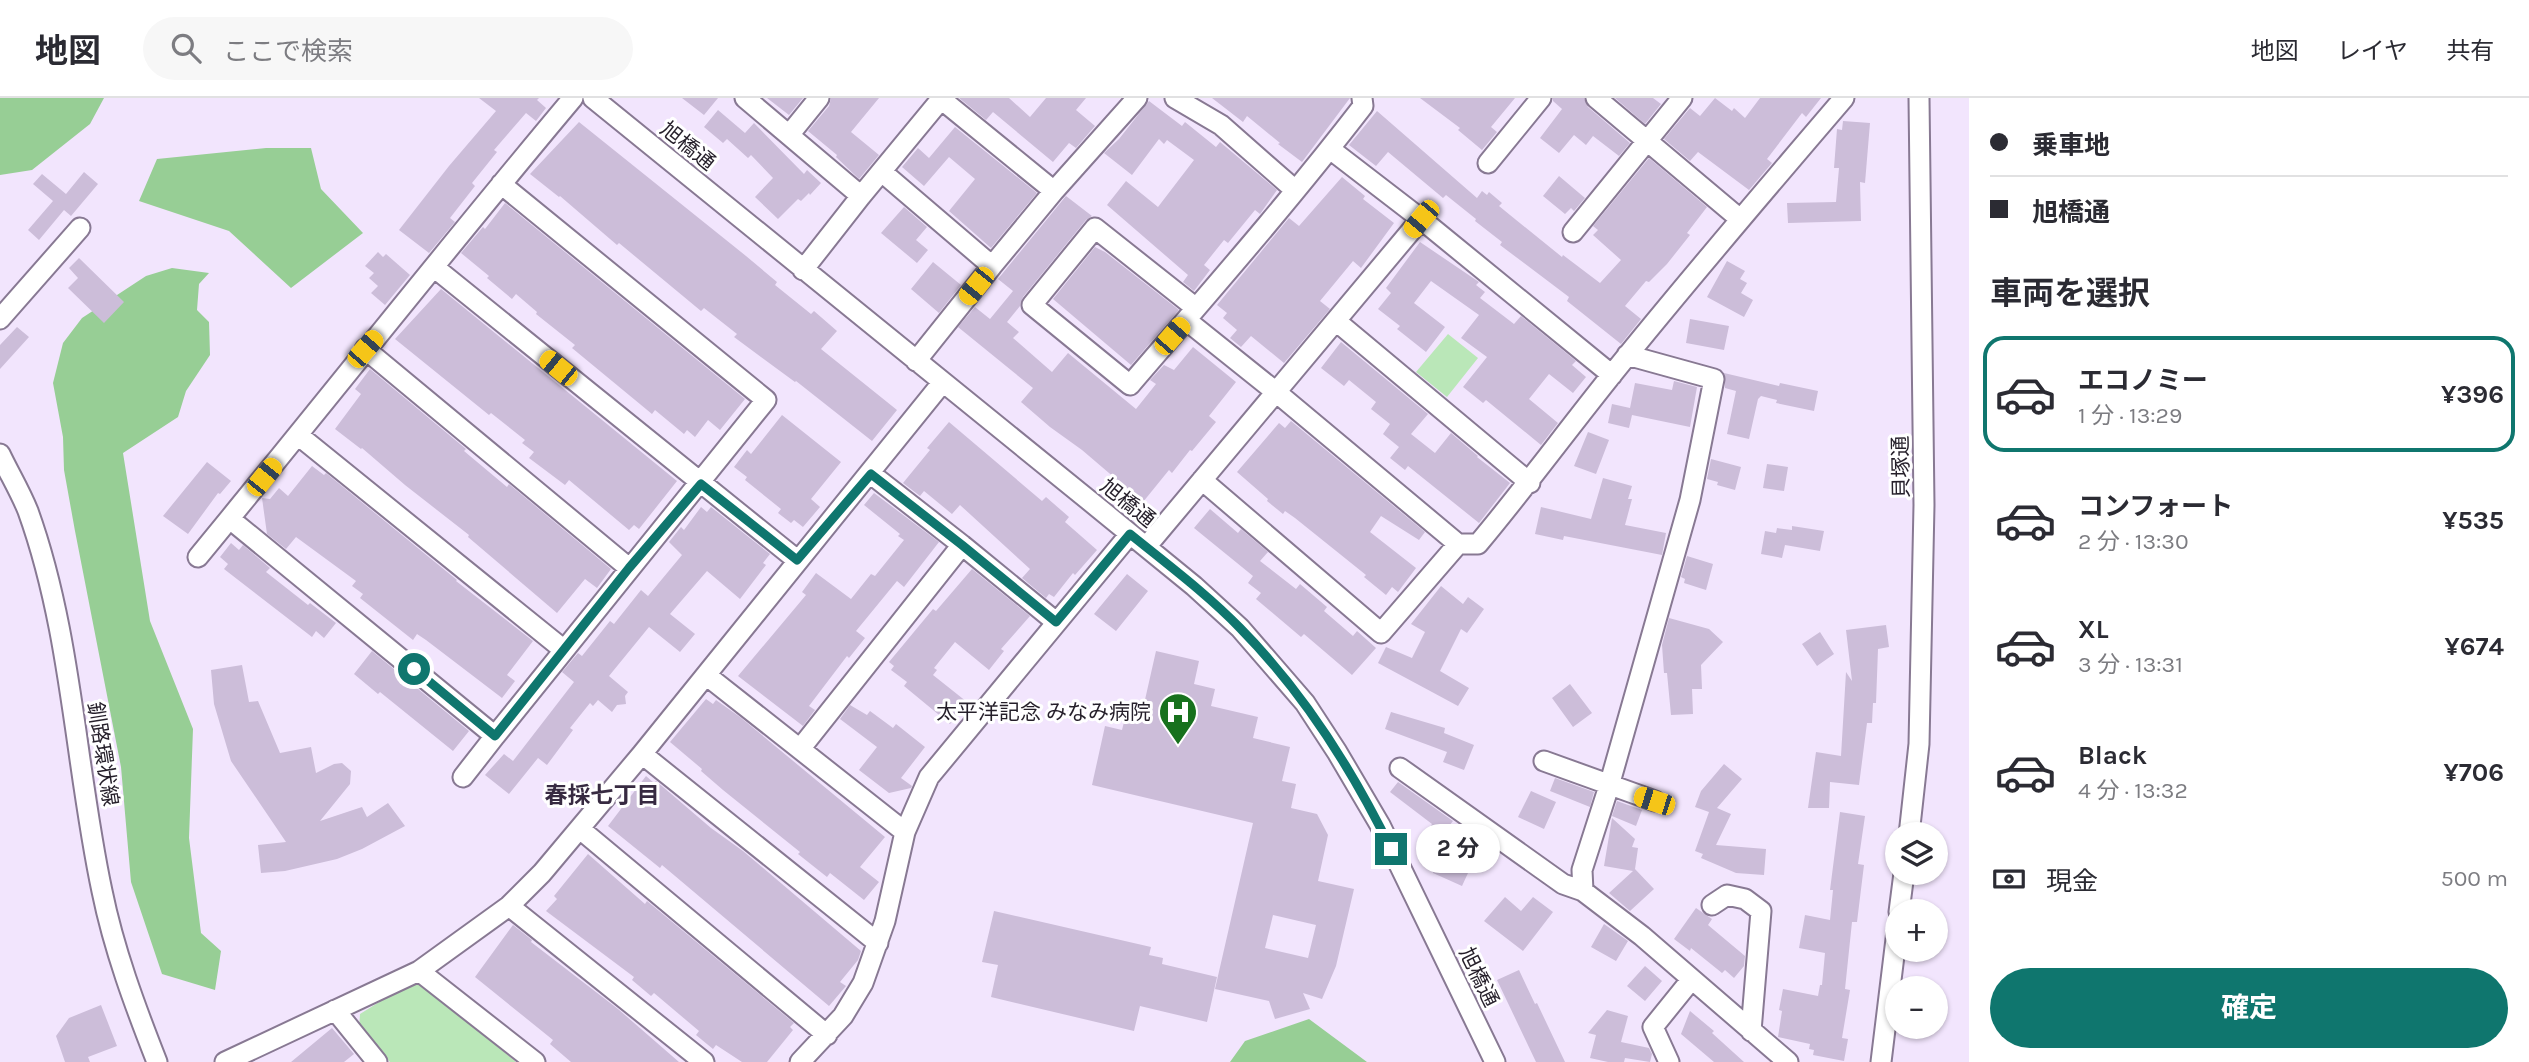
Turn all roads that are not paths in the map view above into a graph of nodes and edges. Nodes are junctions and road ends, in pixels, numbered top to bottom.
1 (573, 98) edge
2 (593, 98) edge
3 (746, 98) edge
4 (819, 98) edge
5 (942, 98) edge
6 (1138, 98) edge
7 (1175, 98) edge
8 (1362, 98) edge
9 (1541, 98) edge
10 (1596, 98) edge
11 (1682, 98) edge
12 (1843, 98) edge
13 (1919, 98) edge
14 (789, 135) junction
15 (1646, 142) junction
16 (1330, 149) junction
17 (1488, 163) dead end
18 (882, 173) junction
19 (501, 184) junction
20 (1295, 190) junction
21 (1054, 191) junction
22 (861, 196) junction
23 (1421, 219) junction
24 (1740, 219) junction
25 (80, 228) dead end
26 (1573, 232) dead end
27 (992, 266) junction
28 (435, 268) junction
29 (803, 270) junction
30 (1191, 314) junction
31 (0, 320) edge
32 (1336, 321) junction
33 (365, 349) junction
34 (1628, 355) junction
35 (916, 361) junction
36 (1612, 375) junction
37 (942, 383) junction
38 (1276, 392) junction
39 (298, 435) junction
40 (0, 454) edge
41 (871, 474) junction
42 (1202, 480) junction
43 (1530, 483) junction
44 (701, 484) junction
45 (230, 519) junction
46 (1130, 534) junction
47 (1458, 544) junction
48 (962, 545) junction
49 (1146, 547) junction
50 (198, 557) dead end
51 (797, 560) junction
52 (629, 568) junction
53 (1056, 622) junction
54 (564, 650) junction
55 (706, 675) junction
56 (495, 736) junction
57 (800, 749) junction
58 (642, 754) junction
59 (1544, 761) dead end
60 (1400, 768) dead end
61 (463, 777) dead end
62 (1609, 786) junction
63 (1654, 801) dead end
64 (1910, 822) edge
65 (580, 829) junction
66 (905, 832) junction
67 (1583, 891) junction
68 (1712, 905) dead end
69 (509, 906) junction
70 (878, 943) junction
71 (1893, 962) edge
72 (419, 971) junction
73 (1691, 980) junction
74 (335, 1010) junction
75 (1751, 1031) junction
76 (827, 1035) junction
77 (239, 1059) edge
78 (157, 1062) edge
79 (377, 1062) edge
80 (535, 1062) edge
81 (704, 1062) edge
82 (800, 1062) edge
83 (1495, 1062) edge
84 (1669, 1062) edge
85 (1788, 1062) edge
86 (1881, 1062) edge

1 - 19 street
2 - 29 street, 旭橋通
3 - 14 street
4 - 14 street
5 - 18 street
5 - 21 street
6 - 21 street
7 - 20 street
8 - 16 street
9 - 17 street
10 - 15 street
11 - 15 street
12 - 24 street
13 - 64 street, 貝塚通
14 - 22 street
15 - 24 street
15 - 26 street
16 - 20 street
16 - 23 street
18 - 22 street
18 - 27 street
19 - 28 street
19 - 44 street
20 - 30 street
21 - 27 street
22 - 29 street
23 - 32 street
23 - 36 street
24 - 34 street
25 - 31 street
27 - 35 street
28 - 33 street
28 - 44 street
29 - 35 street, 旭橋通
30 - 30 street
30 - 38 street
32 - 38 street
32 - 43 street
33 - 39 street
33 - 52 street
34 - 36 street
34 - 62 street
35 - 37 street, 旭橋通
36 - 43 street
37 - 41 street
37 - 46 street, 旭橋通
38 - 42 street
38 - 47 street
39 - 45 street
39 - 54 street
40 - 78 street, 釧路環状線
41 - 48 street
41 - 51 street
42 - 47 street
42 - 49 street
43 - 47 street
44 - 51 street
44 - 52 street
45 - 50 street
45 - 56 street
46 - 49 street, 旭橋通
46 - 53 street
48 - 53 street
48 - 57 street
49 - 83 street, 旭橋通
51 - 55 street
52 - 54 street
53 - 66 street
54 - 56 street
55 - 57 street
55 - 58 street
56 - 61 street
57 - 66 street
58 - 65 street
58 - 70 street
59 - 62 street
60 - 67 street
62 - 63 street
62 - 67 street
65 - 69 street
65 - 76 street
66 - 70 street
67 - 73 street
68 - 75 street
69 - 72 street
69 - 81 street
70 - 76 street
71 - 86 street
72 - 74 street
72 - 80 street
73 - 75 street
73 - 84 street
74 - 77 street
74 - 79 street
75 - 85 street
76 - 82 street

